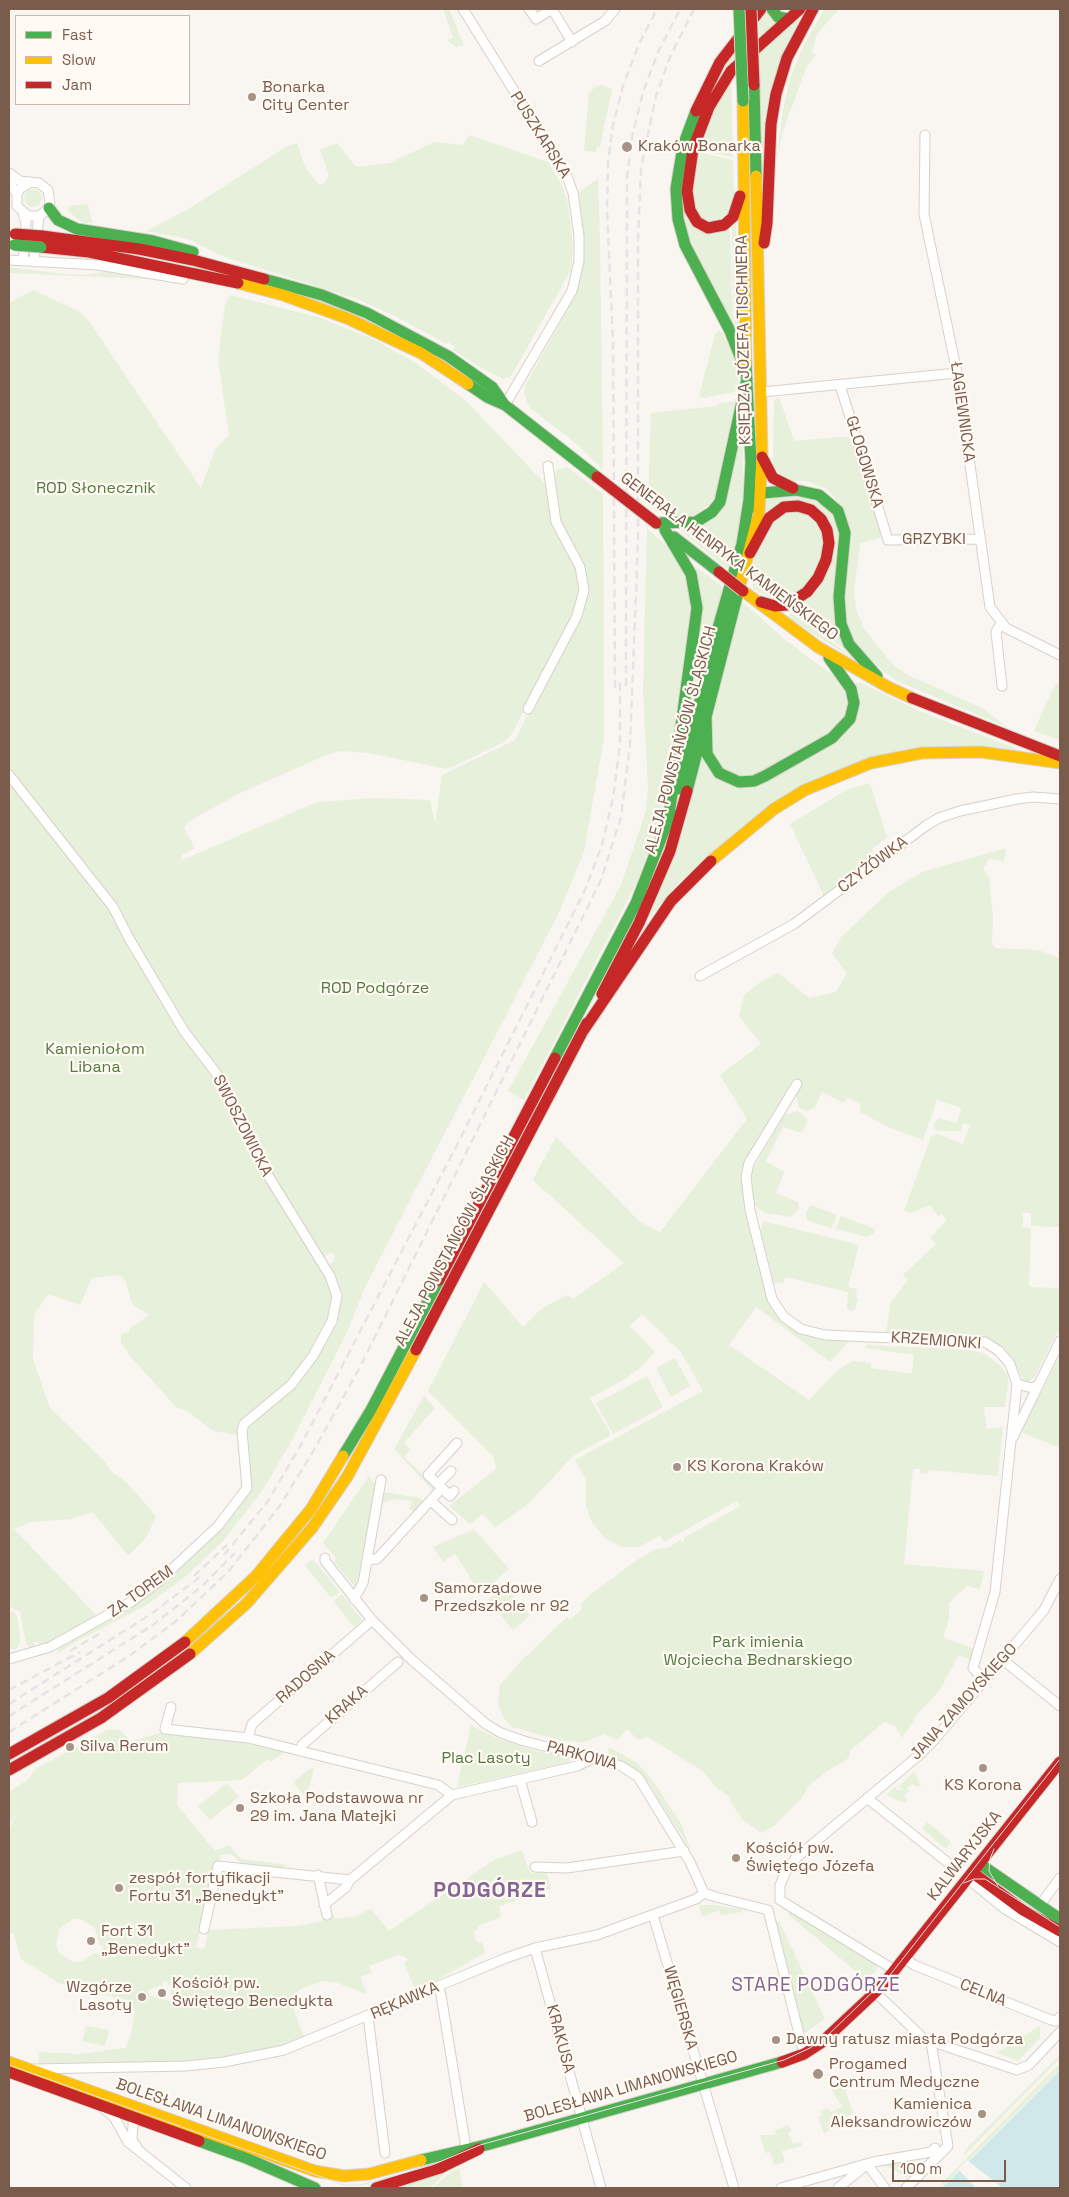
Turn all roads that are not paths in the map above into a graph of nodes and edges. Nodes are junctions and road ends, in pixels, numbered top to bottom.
1 (463, 9) edge
2 (529, 9) edge
3 (552, 9) edge
4 (615, 9) edge
5 (739, 9) edge
6 (751, 9) edge
7 (762, 9) edge
8 (772, 9) edge
9 (800, 9) edge
10 (813, 9) edge
11 (790, 19) junction
12 (572, 42) junction
13 (539, 61) dead end
14 (925, 135) dead end
15 (9, 173) edge
16 (744, 174) junction
17 (9, 182) edge
18 (29, 183) junction
19 (17, 194) junction
20 (48, 208) junction
21 (23, 213) junction
22 (39, 216) junction
23 (12, 239) edge
24 (41, 242) junction
25 (9, 260) edge
26 (23, 261) junction
27 (34, 262) junction
28 (758, 263) junction
29 (252, 276) junction
30 (182, 279) joint
31 (319, 307) junction
32 (957, 374) junction
33 (747, 376) junction
34 (840, 385) junction
35 (762, 392) junction
36 (505, 405) junction
37 (762, 457) junction
38 (548, 466) dead end
39 (796, 490) junction
40 (762, 493) junction
41 (748, 510) junction
42 (660, 527) junction
43 (980, 539) junction
44 (888, 540) joint
45 (750, 553) junction
46 (740, 592) junction
47 (1001, 623) junction
48 (818, 647) junction
49 (1060, 655) edge
50 (1002, 686) dead end
51 (888, 687) junction
52 (528, 709) dead end
53 (706, 715) junction
54 (1060, 756) edge
55 (1060, 763) edge
56 (9, 775) edge
57 (1060, 799) edge
58 (668, 823) junction
59 (700, 976) dead end
60 (583, 1032) junction
61 (797, 1084) dead end
62 (1060, 1341) edge
63 (1017, 1384) junction
64 (1038, 1385) junction
65 (1011, 1442) junction
66 (457, 1443) dead end
67 (451, 1471) dead end
68 (381, 1480) dead end
69 (440, 1486) junction
70 (247, 1488) joint
71 (454, 1492) dead end
72 (431, 1501) junction
73 (452, 1520) dead end
74 (325, 1558) dead end
75 (367, 1560) junction
76 (1060, 1579) edge
77 (354, 1599) junction
78 (372, 1620) junction
79 (9, 1659) edge
80 (1003, 1660) junction
81 (398, 1662) dead end
82 (985, 1681) junction
83 (1060, 1706) edge
84 (170, 1707) dead end
85 (248, 1738) junction
86 (301, 1751) junction
87 (9, 1754) edge
88 (592, 1759) junction
89 (1060, 1762) edge
90 (9, 1770) edge
91 (520, 1779) junction
92 (452, 1795) junction
93 (867, 1798) junction
94 (532, 1822) dead end
95 (684, 1851) junction
96 (947, 1862) dead end
97 (535, 1867) dead end
98 (974, 1872) junction
99 (318, 1875) junction
100 (1060, 1878) edge
101 (350, 1880) junction
102 (704, 1892) junction
103 (780, 1900) junction
104 (324, 1905) junction
105 (1040, 1905) junction
106 (768, 1910) junction
107 (327, 1915) dead end
108 (654, 1915) junction
109 (1060, 1919) edge
110 (204, 1929) dead end
111 (1060, 1931) edge
112 (1060, 1942) edge
113 (535, 1948) junction
114 (906, 1959) junction
115 (896, 1970) junction
116 (438, 1987) junction
117 (875, 1992) junction
118 (368, 2016) junction
119 (1060, 2017) edge
120 (1060, 2032) edge
121 (931, 2042) junction
122 (804, 2054) junction
123 (9, 2062) edge
124 (29, 2069) junction
125 (9, 2072) edge
126 (701, 2084) junction
127 (96, 2104) junction
128 (134, 2112) junction
129 (581, 2118) junction
130 (935, 2148) dead end
131 (139, 2149) junction
132 (469, 2150) junction
133 (385, 2153) dead end
134 (867, 2164) junction
135 (349, 2176) junction
136 (186, 2188) edge
137 (315, 2188) edge
138 (342, 2188) edge
139 (357, 2188) edge
140 (376, 2188) edge
141 (601, 2188) edge
142 (734, 2188) edge
143 (781, 2188) edge
144 (838, 2188) edge
145 (885, 2188) edge
146 (906, 2188) edge

1 - 36 street, PUSZKARSKA
2 - 3 street
3 - 12 street
4 - 12 street
5 - 16 main road, KSIĘDZA JÓZEFA TISCHNERA, bridge
6 - 28 main road, KSIĘDZA JÓZEFA TISCHNERA, bridge
7 - 33 main road, KSIĘDZA JÓZEFA TISCHNERA
8 - 11 main road
9 - 11 main road
10 - 28 main road
11 - 16 main road
12 - 13 street
14 - 32 street, ŁAGIEWNICKA
15 - 18 street
16 - 33 main road, KSIĘDZA JÓZEFA TISCHNERA
17 - 19 street
18 - 19 street
18 - 20 street
19 - 21 street
20 - 22 street
20 - 29 main road
21 - 22 street
21 - 26 street
22 - 27 street
23 - 24 main road, GENERAŁA HENRYKA KAMIEŃSKIEGO, bridge
24 - 29 main road, GENERAŁA HENRYKA KAMIEŃSKIEGO
24 - 31 main road, GENERAŁA HENRYKA KAMIEŃSKIEGO
25 - 26 street
26 - 27 street
27 - 30 street
28 - 35 main road, KSIĘDZA JÓZEFA TISCHNERA
29 - 36 main road, GENERAŁA HENRYKA KAMIEŃSKIEGO
30 - 31 main road
31 - 36 main road, GENERAŁA HENRYKA KAMIEŃSKIEGO
32 - 34 street
32 - 43 street, ŁAGIEWNICKA
33 - 41 main road, KSIĘDZA JÓZEFA TISCHNERA
33 - 42 main road
34 - 35 street
34 - 44 street, GŁOGOWSKA
35 - 37 main road, KSIĘDZA JÓZEFA TISCHNERA
36 - 42 main road, GENERAŁA HENRYKA KAMIEŃSKIEGO, bridge
37 - 39 main road
37 - 40 main road, KSIĘDZA JÓZEFA TISCHNERA
38 - 52 street
39 - 40 main road
39 - 51 main road
40 - 41 main road
40 - 45 main road, KSIĘDZA JÓZEFA TISCHNERA
41 - 46 main road, KSIĘDZA JÓZEFA TISCHNERA
42 - 46 main road, GENERAŁA HENRYKA KAMIEŃSKIEGO, bridge
42 - 58 main road
43 - 44 street, GRZYBKI
43 - 47 street, ŁAGIEWNICKA
45 - 46 main road, KSIĘDZA JÓZEFA TISCHNERA
45 - 46 main road
46 - 48 main road, GENERAŁA HENRYKA KAMIEŃSKIEGO
46 - 53 main road, ALEJA POWSTAŃCÓW ŚLĄSKICH
46 - 58 main road, ALEJA POWSTAŃCÓW ŚLĄSKICH
47 - 49 street
47 - 50 street
48 - 51 main road, GENERAŁA HENRYKA KAMIEŃSKIEGO
48 - 53 main road
51 - 54 main road, GENERAŁA HENRYKA KAMIEŃSKIEGO
53 - 60 main road, ALEJA POWSTAŃCÓW ŚLĄSKICH
55 - 60 main road
56 - 70 street, SWOSZOWICKA
57 - 59 street, CZYŻÓWKA
58 - 87 main road, ALEJA POWSTAŃCÓW ŚLĄSKICH
60 - 90 main road, ALEJA POWSTAŃCÓW ŚLĄSKICH
61 - 63 street, KRZEMIONKI
62 - 64 street
63 - 64 street
63 - 65 street, KRZEMIONKI
64 - 65 street
65 - 82 street, KRZEMIONKI
66 - 69 street
67 - 69 street
68 - 75 street
69 - 71 street
69 - 72 street
70 - 79 street, ZA TOREM
72 - 73 street
72 - 75 street
74 - 77 street, PARKOWA
75 - 77 street
76 - 80 street, JANA ZAMOYSKIEGO
77 - 78 street, PARKOWA
78 - 85 street, RADOSNA
78 - 88 street, PARKOWA
80 - 82 street, JANA ZAMOYSKIEGO
80 - 83 street
81 - 86 street, KRAKA
82 - 93 street, JANA ZAMOYSKIEGO
84 - 85 street
85 - 86 street
86 - 92 street
88 - 91 street
88 - 95 street, PARKOWA
89 - 98 main road, KALWARYJSKA
91 - 92 street
91 - 94 street
92 - 101 street
93 - 96 street
93 - 103 street, JANA ZAMOYSKIEGO
95 - 97 street
95 - 102 street, PARKOWA
98 - 105 main road
98 - 111 main road
98 - 112 street
98 - 114 main road, KALWARYJSKA
99 - 101 street
99 - 104 street
99 - 110 street
100 - 105 street
101 - 104 street
102 - 106 street
102 - 108 street, RĘKAWKA
103 - 106 street
103 - 115 street
104 - 107 street
105 - 109 main road
106 - 122 street
108 - 113 street, RĘKAWKA
108 - 126 street, WĘGIERSKA
113 - 116 street, RĘKAWKA
113 - 129 street, KRAKUSA
114 - 115 main road, KALWARYJSKA
114 - 119 street, CELNA
115 - 117 main road, KALWARYJSKA
116 - 118 street, RĘKAWKA
116 - 132 street
117 - 121 street
117 - 122 main road, BOLESŁAWA LIMANOWSKIEGO
118 - 124 street, RĘKAWKA
118 - 133 street
120 - 121 street
121 - 146 street
122 - 126 main road, BOLESŁAWA LIMANOWSKIEGO
123 - 124 main road, BOLESŁAWA LIMANOWSKIEGO
124 - 128 main road, BOLESŁAWA LIMANOWSKIEGO
125 - 127 main road, BOLESŁAWA LIMANOWSKIEGO
126 - 129 main road, BOLESŁAWA LIMANOWSKIEGO
126 - 142 street, WĘGIERSKA
127 - 128 main road, BOLESŁAWA LIMANOWSKIEGO
127 - 131 street
128 - 131 street
128 - 135 main road, BOLESŁAWA LIMANOWSKIEGO
128 - 137 main road, BOLESŁAWA LIMANOWSKIEGO
129 - 132 main road, BOLESŁAWA LIMANOWSKIEGO
129 - 141 street, KRAKUSA
130 - 134 street
131 - 136 street
132 - 135 main road, BOLESŁAWA LIMANOWSKIEGO
132 - 140 main road, BOLESŁAWA LIMANOWSKIEGO
134 - 143 street
134 - 144 street
134 - 145 street
135 - 138 main road
135 - 139 main road

